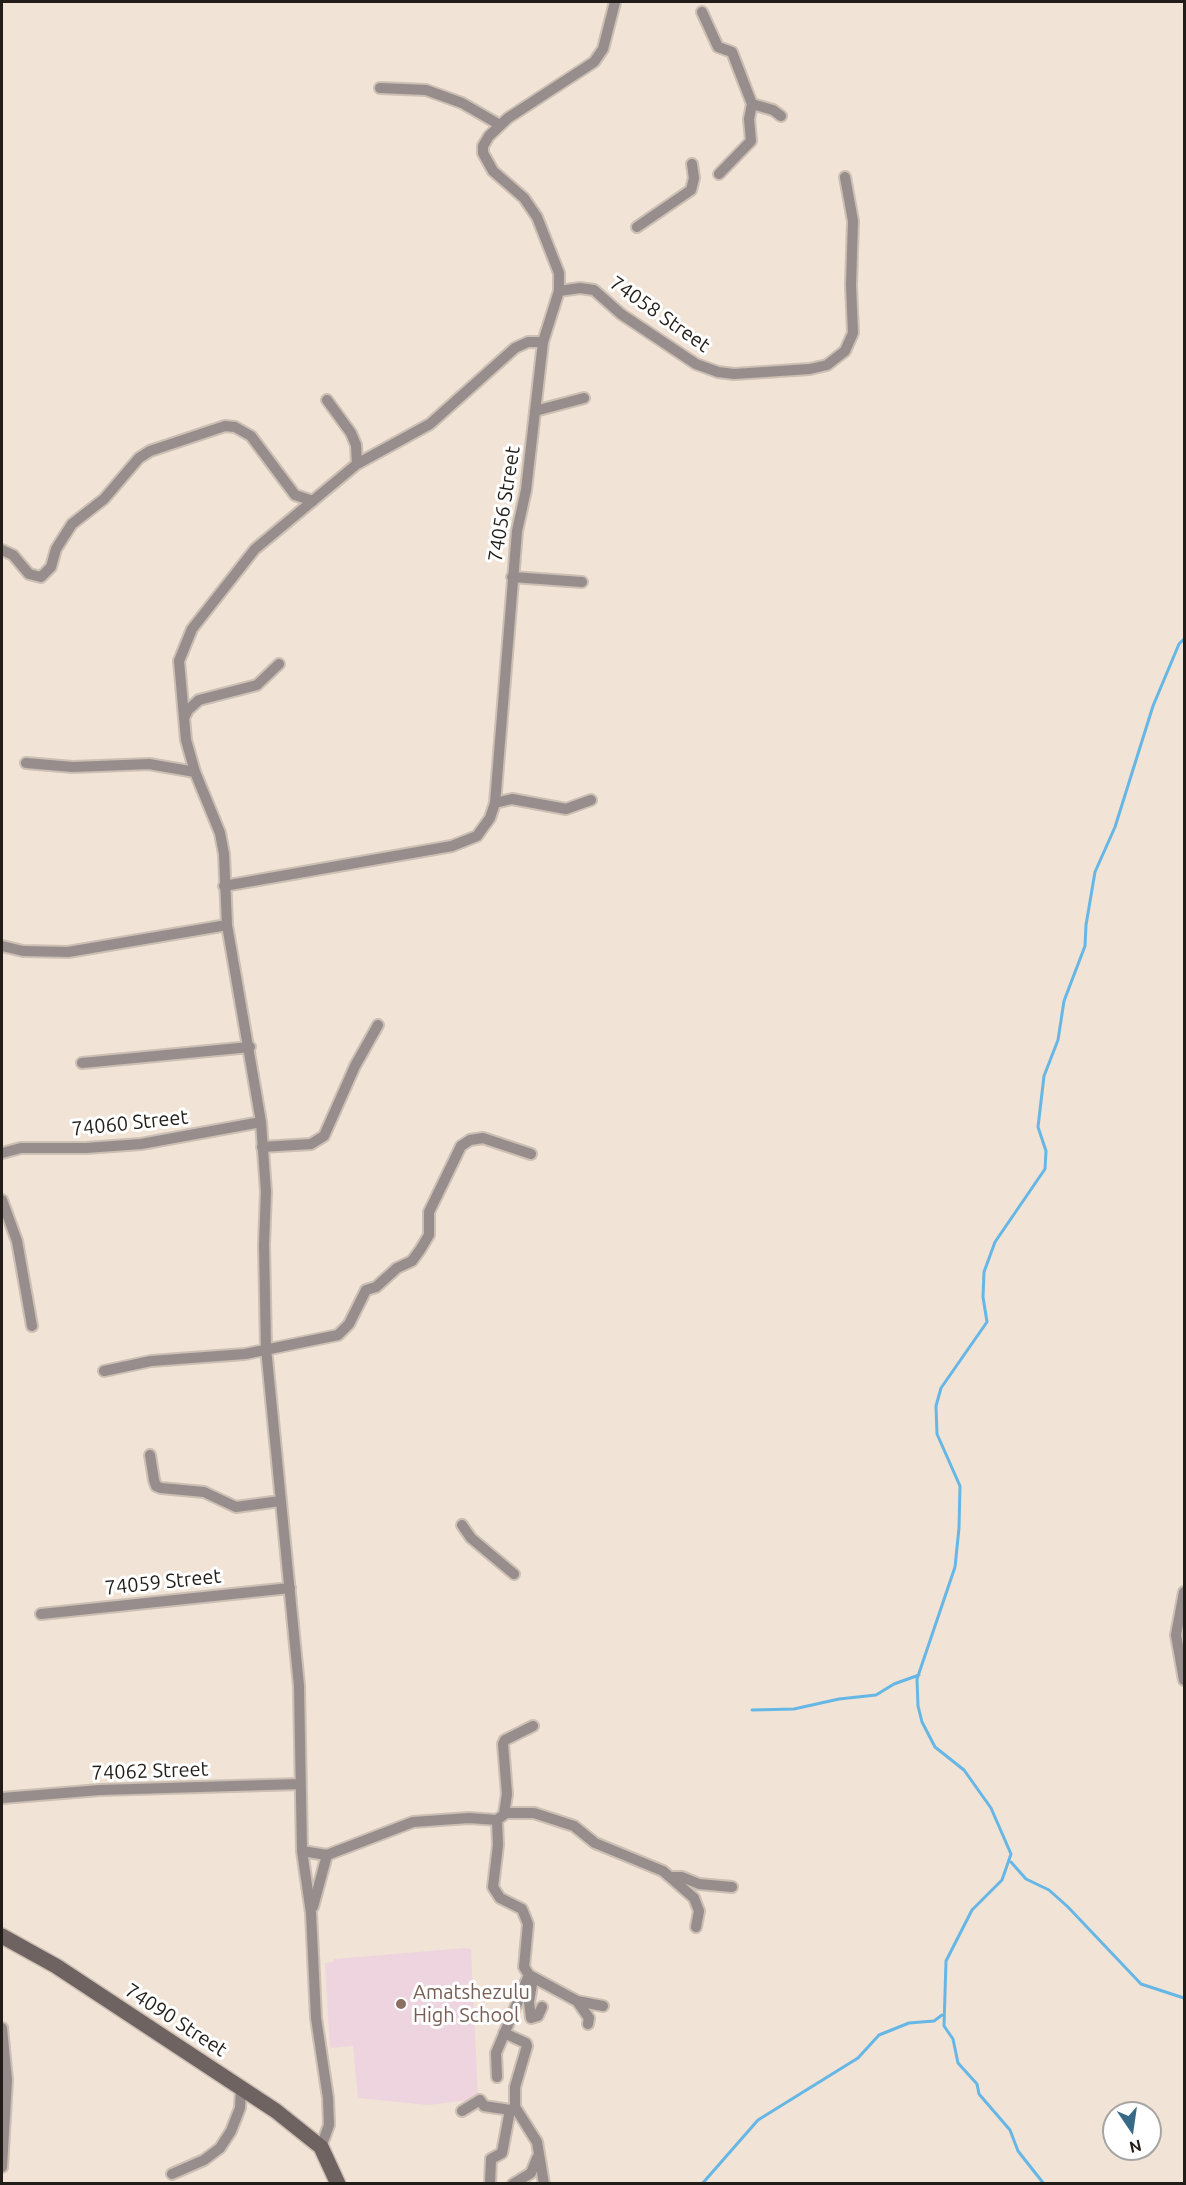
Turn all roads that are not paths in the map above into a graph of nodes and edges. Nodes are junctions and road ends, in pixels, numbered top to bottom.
1 (615, 2) edge
2 (702, 12) dead end
3 (380, 88) dead end
4 (752, 104) junction
5 (781, 116) dead end
6 (500, 125) junction
7 (692, 164) dead end
8 (719, 174) dead end
9 (845, 177) dead end
10 (637, 227) dead end
11 (559, 291) junction
12 (543, 342) junction
13 (584, 398) dead end
14 (327, 400) dead end
15 (535, 411) junction
16 (357, 464) junction
17 (313, 501) junction
18 (2, 550) edge
19 (512, 577) junction
20 (582, 582) dead end
21 (279, 664) dead end
22 (184, 718) junction
23 (26, 763) dead end
24 (195, 772) junction
25 (591, 800) dead end
26 (495, 803) junction
27 (224, 886) junction
28 (227, 925) junction
29 (2, 946) edge
30 (378, 1025) dead end
31 (250, 1047) junction
32 (82, 1063) dead end
33 (261, 1122) junction
34 (262, 1147) junction
35 (2, 1153) edge
36 (531, 1155) dead end
37 (2, 1200) edge
38 (32, 1326) dead end
39 (266, 1348) junction
40 (104, 1371) dead end
41 (150, 1455) dead end
42 (280, 1501) junction
43 (462, 1525) dead end
44 (514, 1574) dead end
45 (290, 1588) junction
46 (1185, 1592) edge
47 (41, 1614) dead end
48 (1185, 1680) edge
49 (533, 1726) dead end
50 (300, 1784) junction
51 (2, 1798) edge
52 (500, 1817) junction
53 (303, 1851) junction
54 (327, 1855) junction
55 (672, 1877) junction
56 (732, 1887) dead end
57 (311, 1913) junction
58 (696, 1927) dead end
59 (2, 1936) edge
60 (531, 1977) junction
61 (577, 2001) junction
62 (603, 2006) dead end
63 (542, 2007) dead end
64 (588, 2024) dead end
65 (2, 2028) edge
66 (504, 2033) junction
67 (497, 2077) dead end
68 (241, 2088) junction
69 (512, 2108) junction
70 (462, 2111) dead end
71 (321, 2147) junction
72 (539, 2153) junction
73 (2, 2167) edge
74 (172, 2174) dead end
75 (529, 2174) junction
76 (338, 2184) edge
77 (490, 2184) edge
78 (513, 2184) edge
79 (543, 2184) edge

1 - 6 street, 74056 Street
2 - 4 street
3 - 6 street
4 - 5 street
4 - 8 street
6 - 11 street, 74056 Street
7 - 10 street
9 - 11 street, 74058 Street
11 - 12 street, 74056 Street
12 - 15 street, 74056 Street
12 - 16 street
13 - 15 street
14 - 16 street
15 - 19 street, 74056 Street
16 - 17 street
17 - 18 street
17 - 22 street
19 - 20 street
19 - 26 street, 74056 Street
21 - 22 street
22 - 24 street
23 - 24 street
24 - 27 street
25 - 26 street
26 - 27 street, 74056 Street
27 - 28 street
28 - 29 street
28 - 31 street
30 - 34 street
31 - 32 street
31 - 33 street
33 - 34 street
33 - 35 street, 74060 Street
34 - 39 street
36 - 39 street
37 - 38 street
39 - 40 street
39 - 42 street
41 - 42 street
42 - 45 street
43 - 44 street
45 - 47 street, 74059 Street
45 - 50 street
46 - 48 street
49 - 52 street
50 - 51 street, 74062 Street
50 - 53 street
52 - 54 street
52 - 55 street
52 - 60 street
53 - 54 street
53 - 57 street
54 - 57 street
55 - 56 street
55 - 58 street
57 - 71 street
59 - 68 street, 74090 Street
60 - 61 street
60 - 63 street
60 - 66 street
61 - 62 street
61 - 64 street
65 - 73 street
66 - 67 street
66 - 69 street
68 - 71 street, 74090 Street
68 - 74 street
69 - 70 street
69 - 72 street
69 - 77 street
71 - 76 street
72 - 75 street
72 - 79 street
75 - 78 street
75 - 79 street

